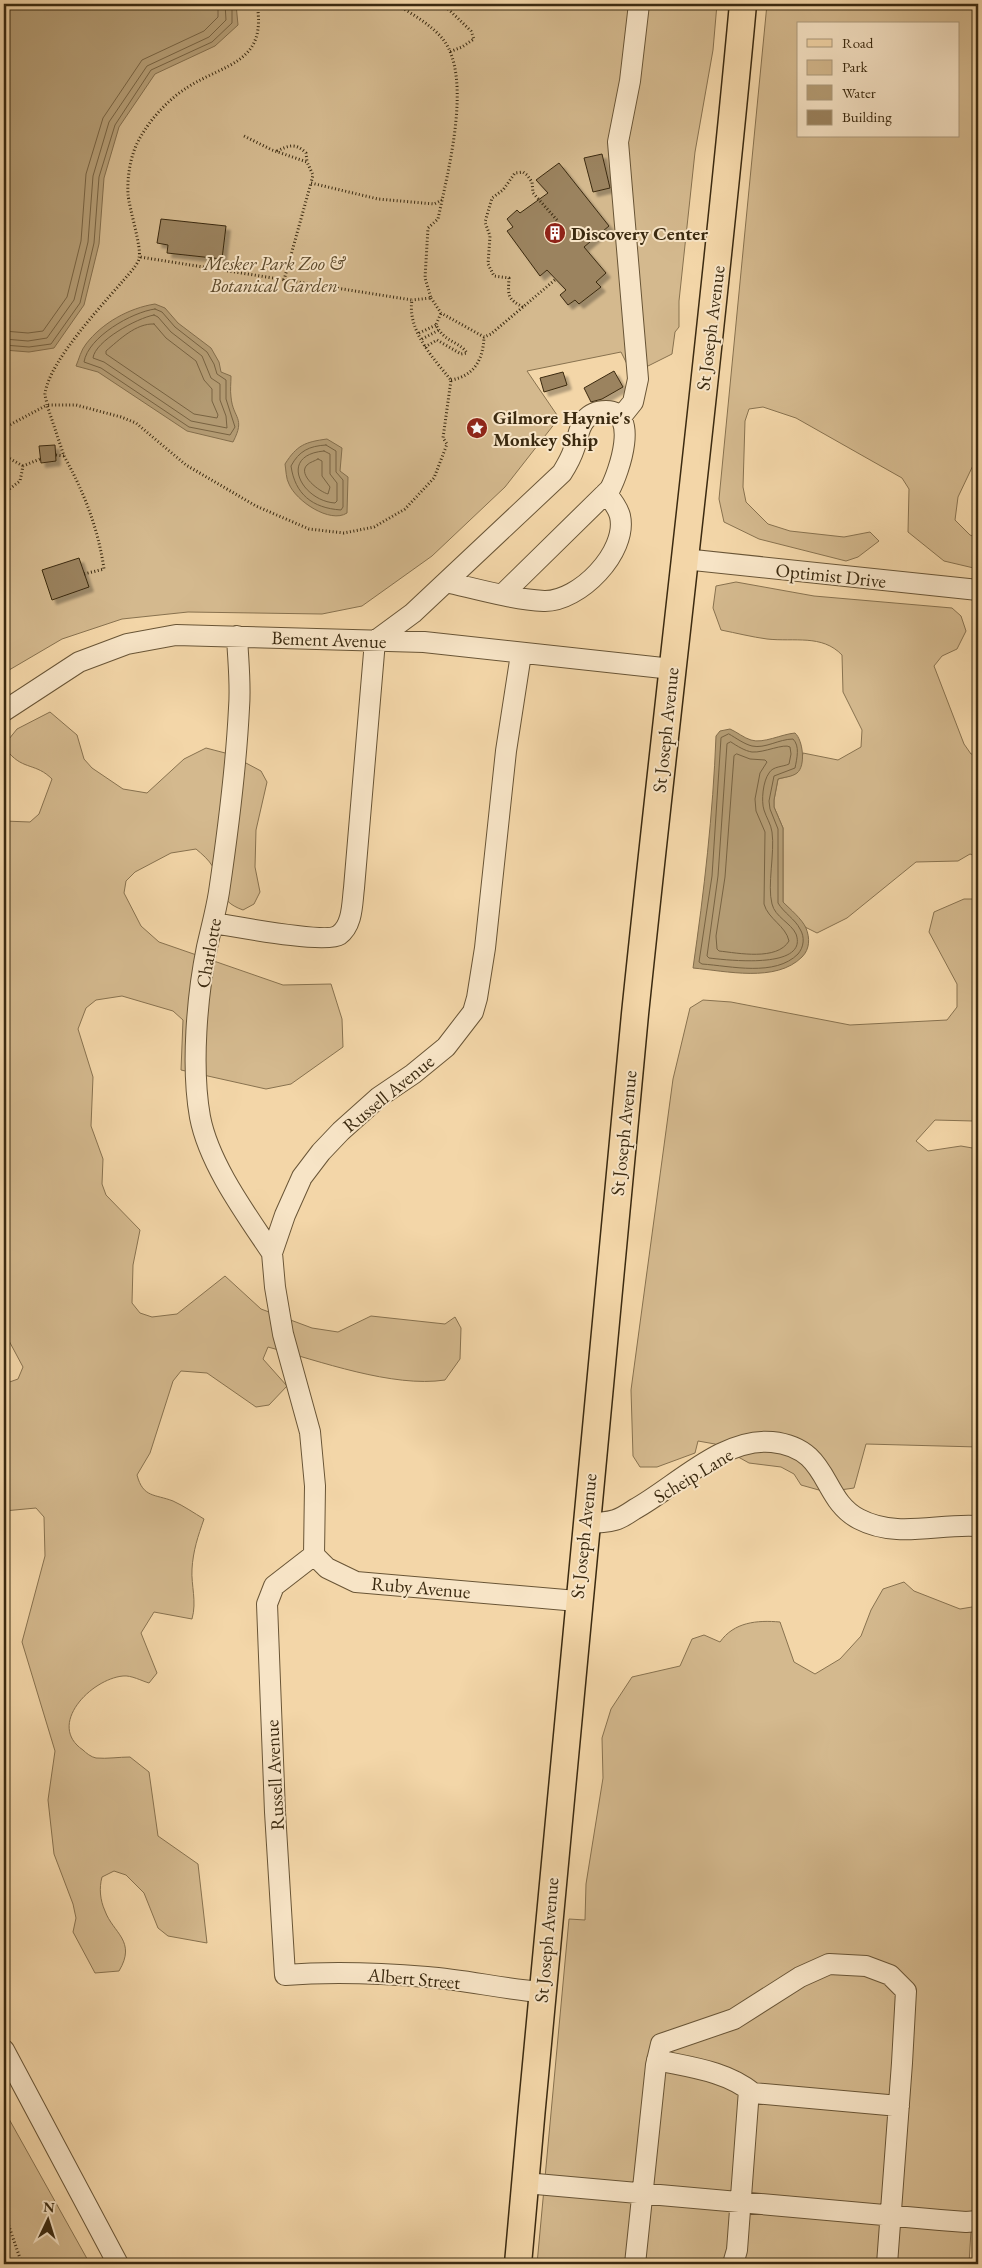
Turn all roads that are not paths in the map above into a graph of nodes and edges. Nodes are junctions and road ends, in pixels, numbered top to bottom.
1 (639, 4) edge
2 (744, 4) edge
3 (621, 417) junction
4 (606, 493) junction
5 (684, 559) junction
6 (446, 582) junction
7 (978, 590) edge
8 (503, 594) junction
9 (237, 636) junction
10 (375, 641) junction
11 (521, 654) junction
12 (672, 669) junction
13 (4, 711) edge
14 (213, 923) junction
15 (272, 1253) junction
16 (585, 1523) junction
17 (978, 1526) edge
18 (314, 1556) junction
19 (577, 1601) junction
20 (285, 1975) joint
21 (542, 1992) junction
22 (4, 2050) edge
23 (657, 2060) junction
24 (749, 2090) junction
25 (899, 2106) junction
26 (525, 2183) junction
27 (642, 2193) junction
28 (740, 2202) junction
29 (890, 2216) junction
30 (978, 2221) edge
31 (118, 2264) edge
32 (518, 2264) edge
33 (636, 2264) edge
34 (733, 2264) edge
35 (887, 2264) edge

1 - 3 street
2 - 5 main road, St Joseph Avenue
3 - 4 street
3 - 6 street
4 - 8 street
4 - 8 street
5 - 7 street, Optimist Drive
5 - 12 main road, St Joseph Avenue
6 - 8 street
6 - 10 street
9 - 10 street, Bement Avenue
9 - 13 street, Bement Avenue
9 - 14 street, Charlotte
10 - 11 street, Bement Avenue
10 - 14 street
11 - 12 street, Bement Avenue
11 - 15 street, Russell Avenue
12 - 16 main road, St Joseph Avenue
14 - 15 street, Charlotte
15 - 18 street, Russell Avenue
16 - 17 street, Scheip Lane
16 - 19 main road, St Joseph Avenue
18 - 19 street, Ruby Avenue
18 - 20 street, Russell Avenue
19 - 21 main road, St Joseph Avenue
20 - 21 street, Albert Street
21 - 26 main road, St Joseph Avenue
22 - 31 street
23 - 24 street
23 - 25 street
23 - 27 street
24 - 25 street
24 - 28 street
25 - 29 street
26 - 27 street
26 - 32 main road, St Joseph Avenue
27 - 28 street
27 - 33 street
28 - 29 street
28 - 34 street
29 - 30 street
29 - 35 street

